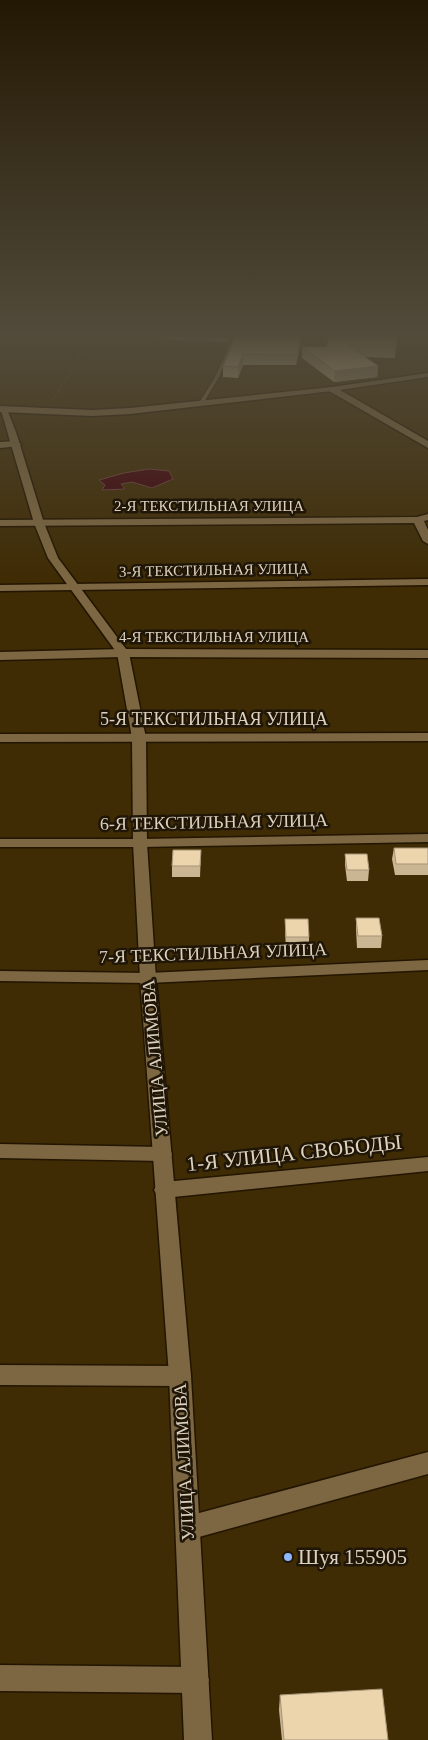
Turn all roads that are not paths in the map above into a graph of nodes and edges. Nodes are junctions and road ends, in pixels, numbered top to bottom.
1 (3, 415) edge
2 (378, 415) edge
3 (426, 443) edge
4 (8, 444) edge
5 (423, 518) edge
6 (0, 523) edge
7 (39, 523) junction
8 (428, 541) edge
9 (428, 582) edge
10 (73, 587) junction
11 (0, 588) edge
12 (123, 653) junction
13 (428, 654) edge
14 (0, 656) edge
15 (428, 737) edge
16 (0, 738) edge
17 (139, 738) junction
18 (428, 838) edge
19 (0, 843) edge
20 (140, 843) junction
21 (428, 966) edge
22 (0, 976) edge
23 (148, 978) junction
24 (0, 1151) edge
25 (162, 1154) junction
26 (428, 1164) edge
27 (164, 1190) junction
28 (0, 1375) edge
29 (180, 1376) junction
30 (428, 1463) edge
31 (188, 1528) junction
32 (0, 1678) edge
33 (196, 1680) junction
34 (198, 1740) edge

1 - 4 street, УЛИЦА АЛИМОВА
2 - 3 street
4 - 7 street, УЛИЦА АЛИМОВА
5 - 7 street, 2-Я ТЕКСТИЛЬНАЯ УЛИЦА
5 - 8 street
6 - 7 street, 2-Я ТЕКСТИЛЬНАЯ УЛИЦА
7 - 10 street, УЛИЦА АЛИМОВА
9 - 10 street, 3-Я ТЕКСТИЛЬНАЯ УЛИЦА
10 - 11 street, 3-Я ТЕКСТИЛЬНАЯ УЛИЦА
10 - 12 street, УЛИЦА АЛИМОВА
12 - 13 street, 4-Я ТЕКСТИЛЬНАЯ УЛИЦА
12 - 14 street, 4-Я ТЕКСТИЛЬНАЯ УЛИЦА
12 - 17 street, УЛИЦА АЛИМОВА
15 - 17 street, 5-Я ТЕКСТИЛЬНАЯ УЛИЦА
16 - 17 street, 5-Я ТЕКСТИЛЬНАЯ УЛИЦА
17 - 20 street, УЛИЦА АЛИМОВА
18 - 20 street, 6-Я ТЕКСТИЛЬНАЯ УЛИЦА
19 - 20 street, 6-Я ТЕКСТИЛЬНАЯ УЛИЦА
20 - 23 street, УЛИЦА АЛИМОВА
21 - 23 street, 7-Я ТЕКСТИЛЬНАЯ УЛИЦА
22 - 23 street, 7-Я ТЕКСТИЛЬНАЯ УЛИЦА
23 - 25 street, УЛИЦА АЛИМОВА
24 - 25 street
25 - 27 street, УЛИЦА АЛИМОВА
26 - 27 street, 1-Я УЛИЦА СВОБОДЫ
27 - 29 street, УЛИЦА АЛИМОВА
28 - 29 street
29 - 31 street, УЛИЦА АЛИМОВА
30 - 31 street
31 - 33 street, УЛИЦА АЛИМОВА
32 - 33 street
33 - 34 street, УЛИЦА АЛИМОВА

